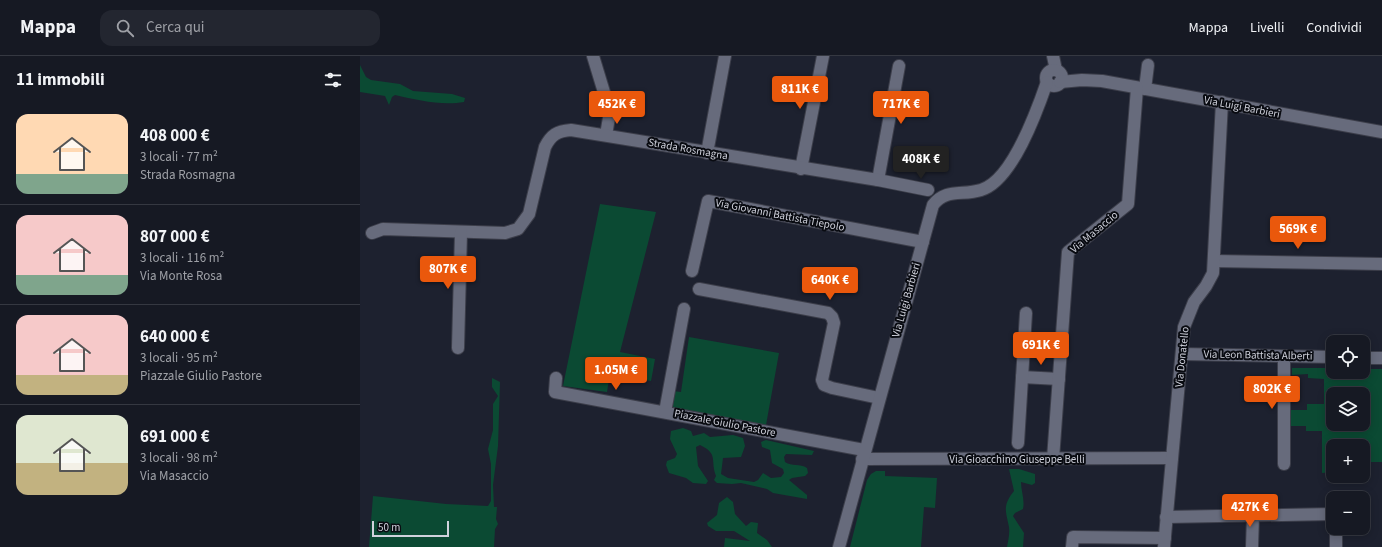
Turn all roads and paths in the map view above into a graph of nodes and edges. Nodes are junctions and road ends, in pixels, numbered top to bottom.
1 (593, 56) edge
2 (724, 56) edge
3 (824, 56) edge
4 (1053, 56) edge
5 (1148, 65) dead end
6 (899, 66) dead end
7 (1055, 77) junction
8 (1141, 88) junction
9 (1222, 102) junction
10 (1382, 132) edge
11 (606, 135) junction
12 (707, 153) junction
13 (801, 168) junction
14 (878, 180) junction
15 (928, 190) junction
16 (948, 194) junction
17 (933, 205) junction
18 (461, 232) junction
19 (372, 233) dead end
20 (923, 242) junction
21 (1214, 261) junction
22 (1382, 264) edge
23 (692, 271) dead end
24 (699, 289) dead end
25 (684, 309) dead end
26 (1026, 313) dead end
27 (458, 348) dead end
28 (1182, 354) junction
29 (1284, 356) junction
30 (1326, 357) edge
31 (1370, 358) edge
32 (1382, 358) edge
33 (1059, 374) junction
34 (1022, 377) junction
35 (556, 378) dead end
36 (879, 398) junction
37 (665, 412) junction
38 (1018, 443) dead end
39 (863, 454) junction
40 (1172, 458) junction
41 (1054, 459) junction
42 (1284, 464) dead end
43 (1326, 514) edge
44 (1253, 516) junction
45 (1166, 517) junction
46 (1336, 535) edge
47 (1164, 543) edge
48 (839, 547) edge
49 (1072, 547) edge
50 (1252, 547) edge
51 (1336, 547) edge

1 - 11 street
2 - 12 street
3 - 13 street
4 - 7 street
5 - 8 street, Via Masaccio
6 - 14 street
7 - 8 street, Via Luigi Barbieri
7 - 16 street
8 - 9 street, Via Luigi Barbieri
8 - 33 street, Via Masaccio
9 - 10 street, Via Luigi Barbieri
9 - 21 street, Via Donatello
11 - 12 street, Strada Rosmagna
11 - 18 street, Strada Rosmagna
12 - 13 street, Strada Rosmagna
13 - 14 street, Strada Rosmagna
14 - 15 street, Strada Rosmagna
15 - 16 street, Strada Rosmagna
15 - 17 street
16 - 17 street
17 - 20 street, Via Luigi Barbieri
18 - 19 street, Strada Rosmagna
18 - 27 street
20 - 23 street, Via Giovanni Battista Tiepolo
20 - 36 street, Via Luigi Barbieri
21 - 22 street
21 - 28 street, Via Donatello
24 - 36 street
25 - 37 street, Piazzale Giulio Pastore
26 - 34 street
28 - 29 street, Via Leon Battista Alberti
28 - 40 street, Via Donatello
29 - 30 street, Via Leon Battista Alberti
29 - 42 street
31 - 32 street
33 - 34 street
33 - 41 street, Via Masaccio
34 - 38 street
35 - 37 street
36 - 39 street, Via Luigi Barbieri
37 - 39 street, Piazzale Giulio Pastore
39 - 41 street, Via Gioacchino Giuseppe Belli
39 - 48 street, Via Luigi Barbieri
40 - 41 street, Via Gioacchino Giuseppe Belli
40 - 45 street, Via Donatello
43 - 44 street
44 - 45 street
44 - 50 street
45 - 47 street, Via Donatello
46 - 51 street
47 - 49 street

